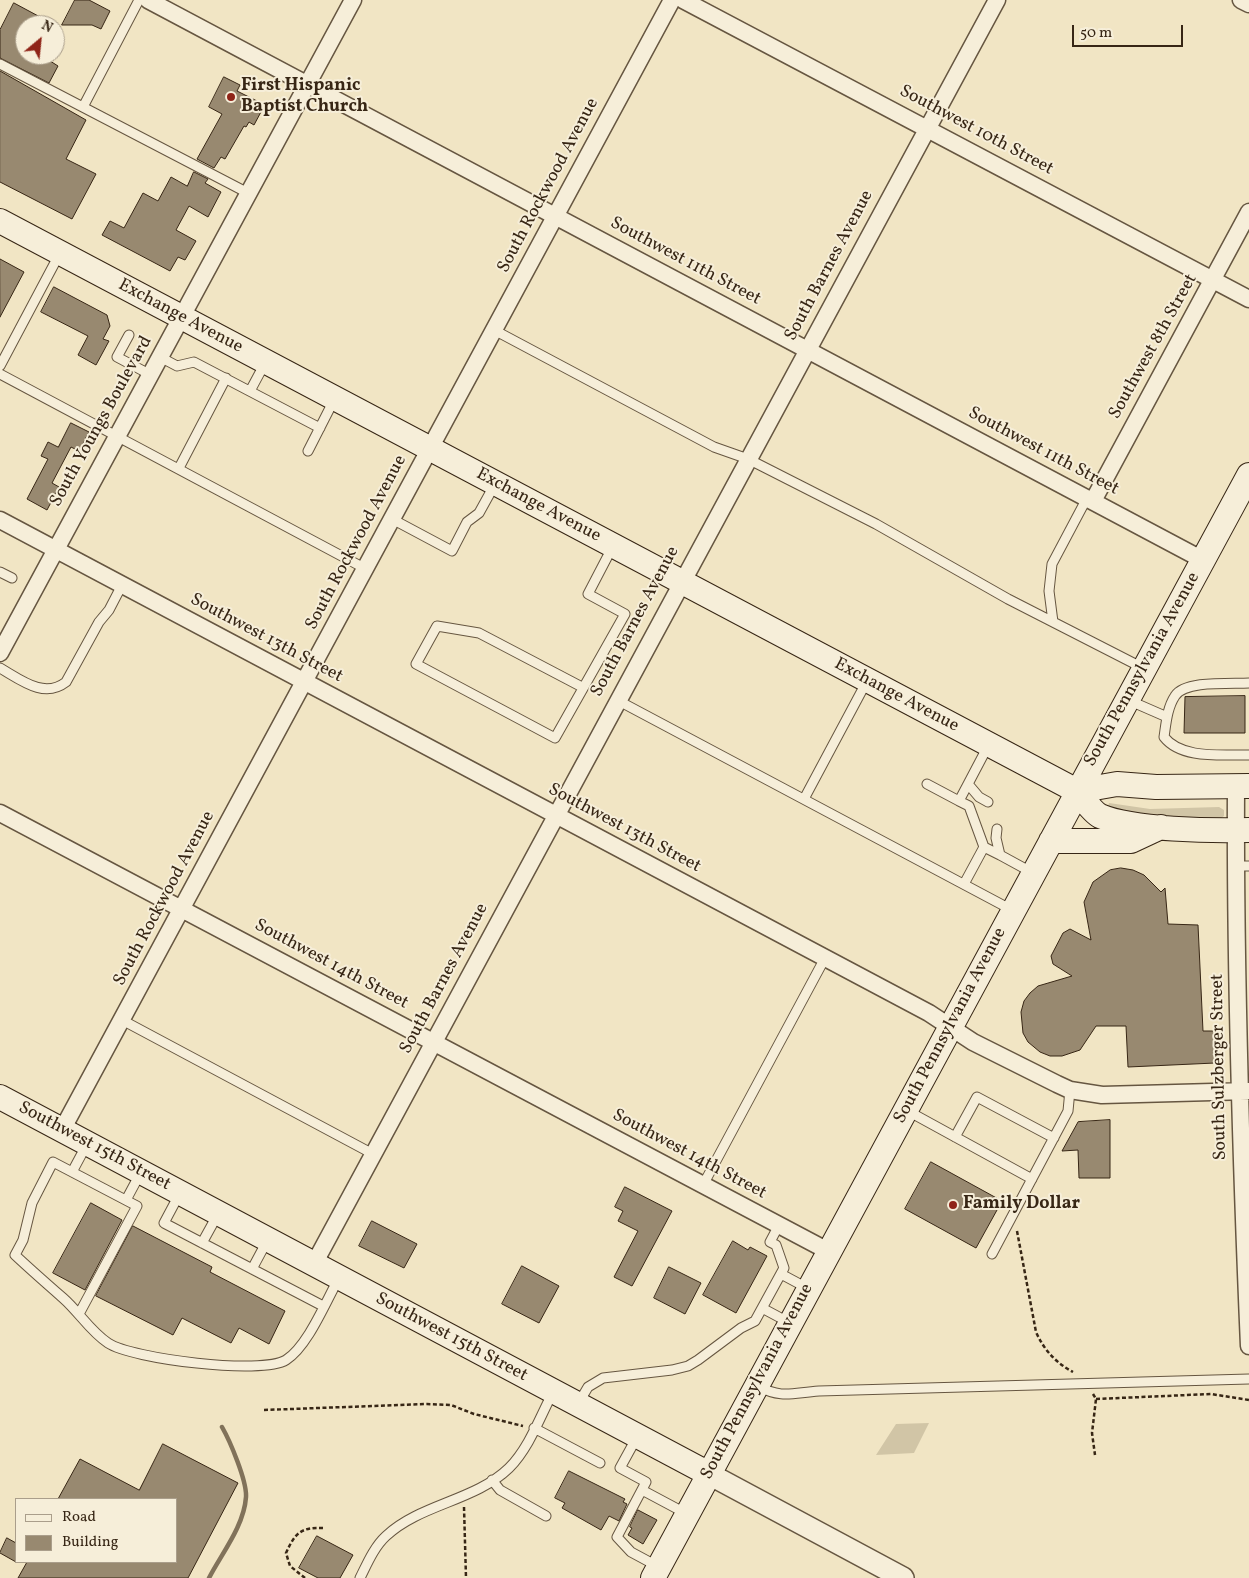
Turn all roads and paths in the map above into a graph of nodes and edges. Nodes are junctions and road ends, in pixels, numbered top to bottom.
1 (139, 0) edge
2 (148, 0) edge
3 (353, 0) edge
4 (672, 0) edge
5 (683, 0) edge
6 (997, 0) edge
7 (1241, 0) edge
8 (1249, 4) edge
9 (0, 64) edge
10 (307, 84) junction
11 (82, 107) junction
12 (927, 128) junction
13 (248, 194) junction
14 (1249, 212) edge
15 (555, 216) junction
16 (0, 221) edge
17 (60, 253) junction
18 (1213, 280) junction
19 (1249, 299) edge
20 (182, 318) junction
21 (494, 330) junction
22 (129, 335) dead end
23 (807, 350) junction
24 (160, 357) junction
25 (265, 362) junction
26 (0, 366) edge
27 (0, 374) edge
28 (151, 375) junction
29 (226, 378) junction
30 (250, 391) junction
31 (335, 399) junction
32 (320, 428) junction
33 (118, 436) junction
34 (430, 449) junction
35 (308, 451) dead end
36 (748, 459) junction
37 (179, 468) junction
38 (1249, 475) edge
39 (495, 484) junction
40 (1090, 500) junction
41 (392, 519) junction
42 (0, 520) edge
43 (613, 546) junction
44 (56, 550) junction
45 (1203, 560) junction
46 (366, 569) junction
47 (0, 572) edge
48 (12, 578) dead end
49 (680, 582) junction
50 (122, 585) junction
51 (1053, 622) junction
52 (0, 653) edge
53 (0, 668) edge
54 (1143, 668) junction
55 (867, 681) junction
56 (305, 682) junction
57 (1249, 683) edge
58 (582, 687) junction
59 (1126, 699) junction
60 (616, 700) junction
61 (1167, 717) junction
62 (988, 746) junction
63 (1249, 755) edge
64 (927, 784) dead end
65 (968, 784) junction
66 (1242, 786) edge
67 (1076, 791) junction
68 (804, 799) junction
69 (959, 801) junction
70 (988, 802) dead end
71 (0, 814) edge
72 (556, 815) junction
73 (1161, 827) junction
74 (1242, 830) edge
75 (994, 833) dead end
76 (1050, 841) junction
77 (984, 847) junction
78 (1000, 856) junction
79 (1242, 866) edge
80 (1034, 873) junction
81 (964, 884) junction
82 (182, 909) junction
83 (1014, 911) junction
84 (825, 958) junction
85 (1244, 988) edge
86 (122, 1020) junction
87 (950, 1028) junction
88 (434, 1042) junction
89 (1070, 1090) junction
90 (1245, 1091) edge
91 (0, 1097) edge
92 (906, 1110) junction
93 (62, 1130) junction
94 (956, 1138) junction
95 (1054, 1138) junction
96 (87, 1144) junction
97 (373, 1154) junction
98 (72, 1172) junction
99 (141, 1172) junction
100 (1032, 1180) junction
101 (703, 1185) junction
102 (180, 1193) junction
103 (126, 1200) junction
104 (218, 1214) junction
105 (779, 1225) junction
106 (1008, 1225) junction
107 (268, 1240) junction
108 (202, 1243) junction
109 (828, 1252) junction
110 (992, 1254) dead end
111 (314, 1264) junction
112 (252, 1269) junction
113 (781, 1274) junction
114 (339, 1278) junction
115 (809, 1289) junction
116 (323, 1306) junction
117 (762, 1308) junction
118 (79, 1314) junction
119 (790, 1323) junction
120 (1249, 1346) edge
121 (1249, 1379) edge
122 (1088, 1384) junction
123 (756, 1386) junction
124 (554, 1392) junction
125 (1096, 1400) junction
126 (1249, 1400) edge
127 (578, 1405) junction
128 (264, 1410) dead end
129 (534, 1428) junction
130 (637, 1436) junction
131 (1096, 1455) dead end
132 (600, 1464) dead end
133 (708, 1474) junction
134 (492, 1480) junction
135 (642, 1490) junction
136 (461, 1496) junction
137 (687, 1514) junction
138 (546, 1516) dead end
139 (323, 1528) dead end
140 (656, 1573) edge
141 (305, 1578) edge
142 (360, 1578) edge
143 (466, 1578) edge
144 (903, 1578) edge

1 - 11 lane
2 - 10 street, Southwest 11th Street
3 - 10 street, South Youngs Boulevard
4 - 15 street, South Rockwood Avenue
5 - 12 street, Southwest 10th Street
6 - 12 street, South Barnes Avenue
7 - 8 street
9 - 11 lane
10 - 13 street, South Youngs Boulevard
10 - 15 street, Southwest 11th Street
11 - 13 lane
12 - 18 street, Southwest 10th Street
12 - 23 street, South Barnes Avenue
13 - 20 street, South Youngs Boulevard
14 - 18 street, Southwest 8th Street
15 - 21 street, South Rockwood Avenue
15 - 23 street, Southwest 11th Street
16 - 17 main road, Exchange Avenue
17 - 20 main road, Exchange Avenue
17 - 26 lane
18 - 19 street, Southwest 10th Street
18 - 40 street, Southwest 8th Street
20 - 24 street, South Youngs Boulevard
20 - 25 main road, Exchange Avenue
21 - 34 street, South Rockwood Avenue
21 - 36 lane
22 - 28 lane
23 - 36 street, South Barnes Avenue
23 - 40 street, Southwest 11th Street
24 - 28 street, South Youngs Boulevard
24 - 29 lane
25 - 30 lane
25 - 31 main road, Exchange Avenue
27 - 33 lane
28 - 33 street, South Youngs Boulevard
29 - 30 lane
29 - 37 lane
30 - 32 lane
31 - 32 lane
31 - 34 main road, Exchange Avenue
32 - 35 lane
33 - 37 lane
33 - 44 street, South Youngs Boulevard
34 - 39 main road, Exchange Avenue
34 - 41 street, South Rockwood Avenue
36 - 49 street, South Barnes Avenue
36 - 51 lane
37 - 46 lane
38 - 45 main road, South Pennsylvania Avenue
39 - 41 lane
39 - 43 main road, Exchange Avenue
40 - 45 street, Southwest 11th Street
40 - 51 lane
41 - 46 street, South Rockwood Avenue
42 - 44 street, Southwest 13th Street
43 - 49 main road, Exchange Avenue
43 - 58 lane
44 - 50 street, Southwest 13th Street
44 - 52 street, South Youngs Boulevard
45 - 54 main road, South Pennsylvania Avenue
46 - 56 street, South Rockwood Avenue
47 - 48 lane
49 - 55 main road, Exchange Avenue
49 - 60 street, South Barnes Avenue
50 - 53 lane
50 - 56 street, Southwest 13th Street
51 - 54 lane
54 - 59 main road, South Pennsylvania Avenue
55 - 62 main road, Exchange Avenue
55 - 68 lane
56 - 72 street, Southwest 13th Street
56 - 82 street, South Rockwood Avenue
57 - 61 lane
58 - 58 lane
59 - 61 lane
59 - 67 main road, South Pennsylvania Avenue
60 - 68 lane
60 - 72 street, South Barnes Avenue
61 - 63 lane
62 - 65 lane
62 - 67 main road, Exchange Avenue
64 - 69 lane
65 - 69 lane
65 - 70 lane
66 - 67 main road
66 - 74 street, South Sulzberger Street
67 - 73 main road, Exchange Avenue
67 - 76 main road, South Pennsylvania Avenue
68 - 81 lane
69 - 77 lane
71 - 82 street, Southwest 14th Street
72 - 84 street, Southwest 13th Street
72 - 88 street, South Barnes Avenue
73 - 74 main road, Exchange Avenue
73 - 76 main road
74 - 79 street, South Sulzberger Street
75 - 78 lane
76 - 80 main road, South Pennsylvania Avenue
77 - 78 lane
77 - 81 lane
78 - 80 lane
79 - 85 street, South Sulzberger Street
80 - 83 main road, South Pennsylvania Avenue
81 - 83 lane
82 - 86 street, South Rockwood Avenue
82 - 88 street, Southwest 14th Street
83 - 87 main road, South Pennsylvania Avenue
84 - 87 street, Southwest 13th Street
84 - 101 lane
85 - 90 street, South Sulzberger Street
86 - 93 street, South Rockwood Avenue
86 - 97 lane
87 - 89 street, Southwest 13th Street
87 - 92 main road, South Pennsylvania Avenue
88 - 97 street, South Barnes Avenue
88 - 101 street, Southwest 14th Street
89 - 90 street, Southwest 13th Street
89 - 95 lane
90 - 120 street, South Sulzberger Street
91 - 93 main road, Southwest 15th Street
92 - 94 lane
92 - 109 main road, South Pennsylvania Avenue
93 - 96 main road, Southwest 15th Street
94 - 95 lane
94 - 100 lane
95 - 100 lane
96 - 98 lane
96 - 99 main road, Southwest 15th Street
97 - 111 street, South Barnes Avenue
98 - 103 lane
98 - 118 lane
99 - 102 main road, Southwest 15th Street
99 - 103 lane
100 - 106 lane
101 - 105 street, Southwest 14th Street
102 - 104 main road, Southwest 15th Street
102 - 108 lane
103 - 118 lane
104 - 107 main road, Southwest 15th Street
104 - 108 lane
105 - 109 street, Southwest 14th Street
105 - 113 lane
106 - 110 lane
106 - 122 path
107 - 111 main road, Southwest 15th Street
107 - 112 lane
108 - 112 lane
109 - 115 main road, South Pennsylvania Avenue
111 - 114 main road, Southwest 15th Street
112 - 116 lane
113 - 115 lane
113 - 117 lane
114 - 116 lane
114 - 124 main road, Southwest 15th Street
115 - 119 main road, South Pennsylvania Avenue
116 - 118 lane
117 - 119 lane
117 - 127 lane
119 - 123 main road, South Pennsylvania Avenue
121 - 122 lane
122 - 123 lane
122 - 125 path
123 - 133 main road, South Pennsylvania Avenue
124 - 127 main road, Southwest 15th Street
124 - 129 lane
125 - 126 path
125 - 131 path
127 - 130 main road, Southwest 15th Street
128 - 129 path
129 - 132 lane
129 - 134 lane
130 - 133 main road, Southwest 15th Street
130 - 135 lane
133 - 137 main road, South Pennsylvania Avenue
133 - 144 street, Southwest 15th Street
134 - 136 lane
134 - 138 lane
135 - 137 lane
135 - 140 lane
136 - 142 lane
136 - 143 path
137 - 140 main road, South Pennsylvania Avenue
139 - 141 path

